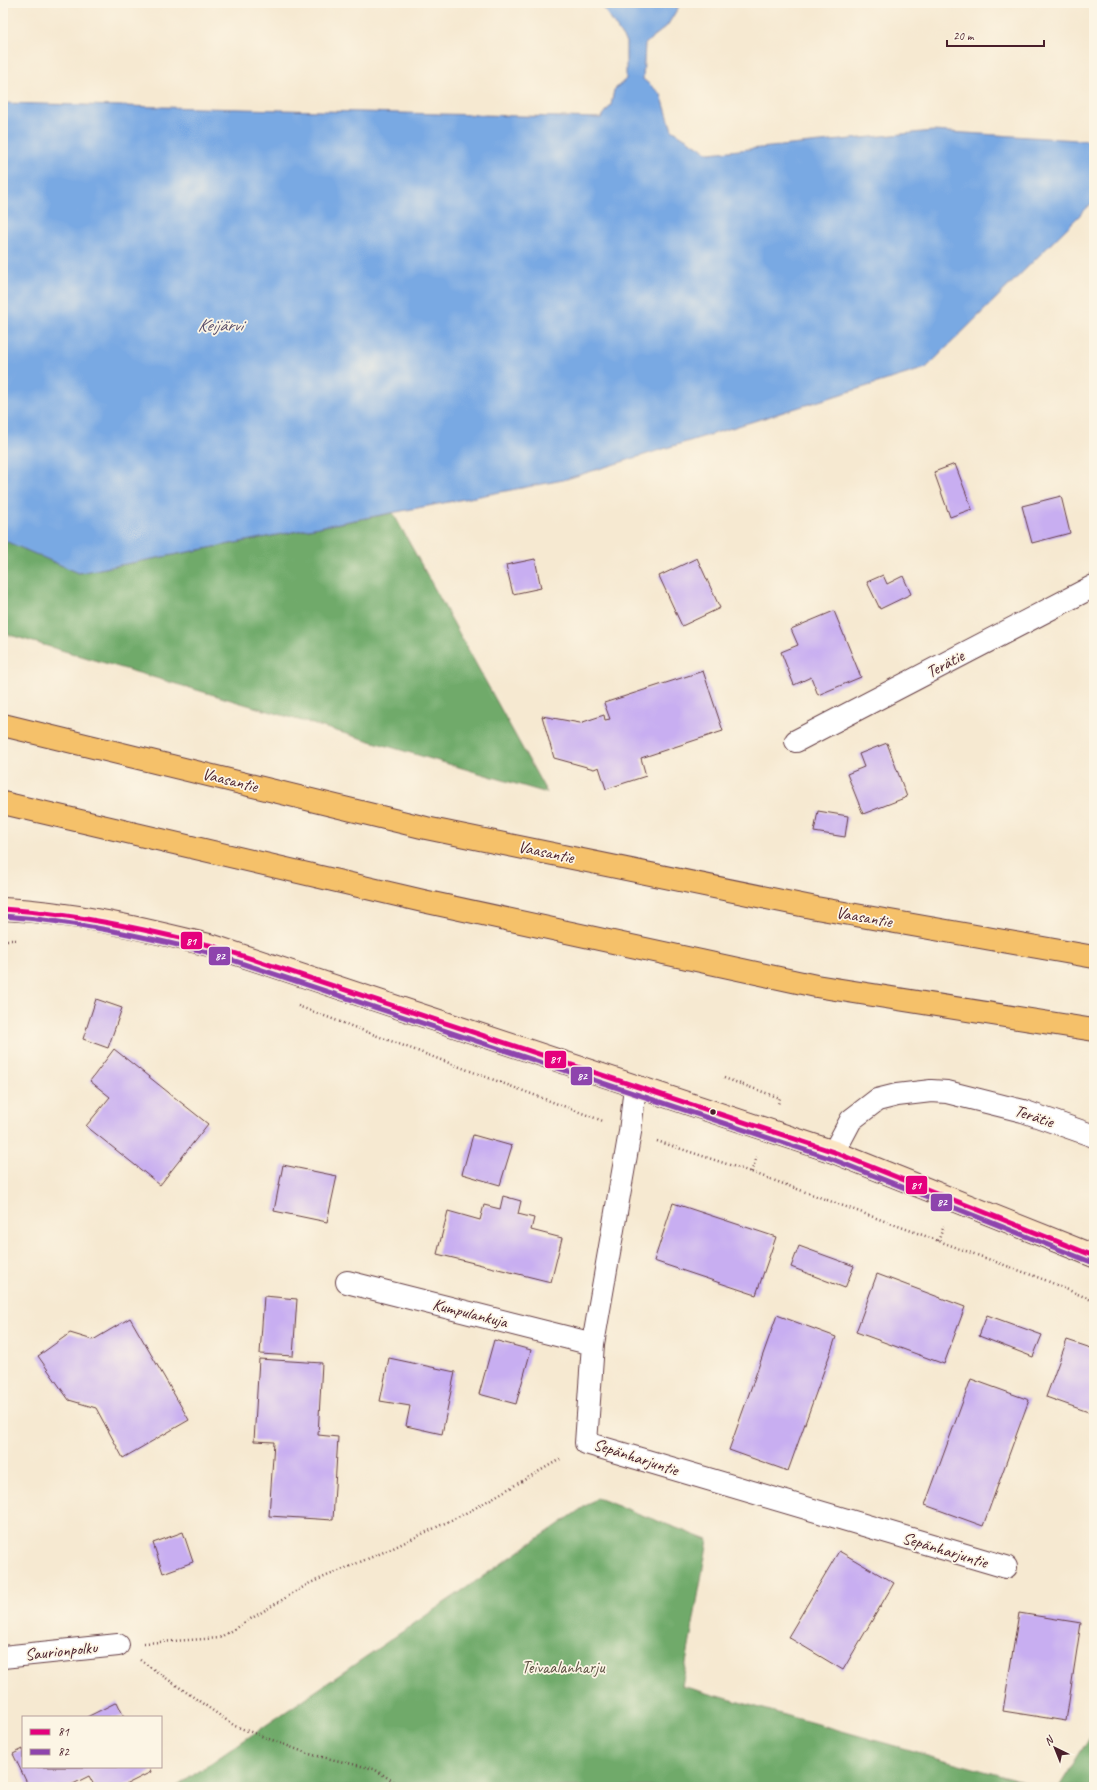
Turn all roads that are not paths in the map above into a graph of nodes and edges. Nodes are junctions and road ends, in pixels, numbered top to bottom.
1 (1094, 586) edge
2 (3, 726) edge
3 (796, 742) dead end
4 (3, 803) edge
5 (3, 909) edge
6 (1094, 957) edge
7 (1094, 1030) edge
8 (636, 1086) junction
9 (1094, 1136) edge
10 (834, 1152) junction
11 (1094, 1256) edge
12 (347, 1282) dead end
13 (593, 1344) junction
14 (1006, 1568) dead end
15 (118, 1645) road end
16 (3, 1657) edge

1 - 3 street, Terätie
2 - 6 highway, Vaasantie
4 - 7 highway
5 - 8 main road
8 - 10 main road
8 - 13 street, Sepänharjuntie
9 - 10 street, Terätie
10 - 11 main road
12 - 13 street, Kumpulankuja
13 - 14 street, Sepänharjuntie
15 - 16 street, Saurionpolku

